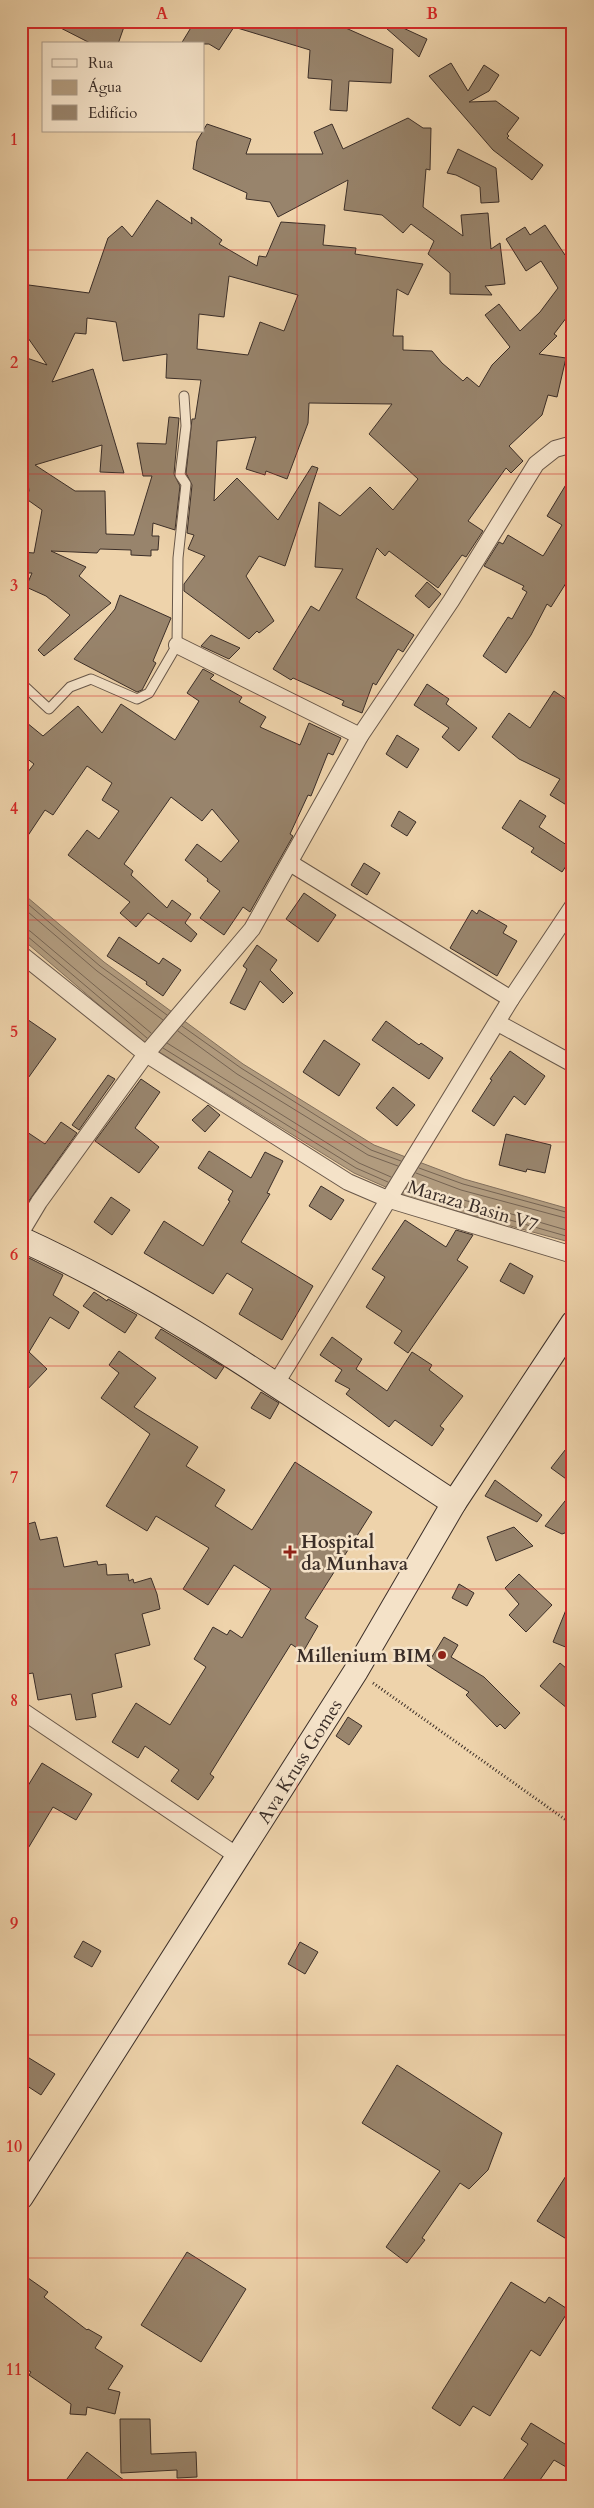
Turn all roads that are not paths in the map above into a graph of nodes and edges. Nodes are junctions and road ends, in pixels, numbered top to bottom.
1 (184, 396) dead end
2 (573, 444) edge
3 (177, 645) junction
4 (21, 682) edge
5 (360, 736) junction
6 (290, 863) junction
7 (573, 906) edge
8 (21, 954) edge
9 (512, 1000) junction
10 (498, 1023) junction
11 (146, 1054) junction
12 (573, 1064) edge
13 (390, 1200) junction
14 (21, 1232) edge
15 (21, 1239) edge
16 (573, 1256) edge
17 (573, 1323) edge
18 (275, 1385) junction
19 (454, 1503) junction
20 (21, 1710) edge
21 (239, 1857) junction
22 (21, 2197) edge

1 - 3 lane
2 - 5 street
3 - 4 lane
3 - 5 street
5 - 6 street
6 - 9 street
6 - 11 street
7 - 9 street
8 - 11 street, Maraza Basin V7
9 - 10 street
10 - 12 street
10 - 13 street
11 - 13 street, Maraza Basin V7
11 - 14 street
13 - 16 street, Maraza Basin V7
13 - 18 street
15 - 18 street
17 - 19 street, Ava Kruss Gomes
18 - 19 street
19 - 21 street, Ava Kruss Gomes
20 - 21 street
21 - 22 street, Ava Kruss Gomes

